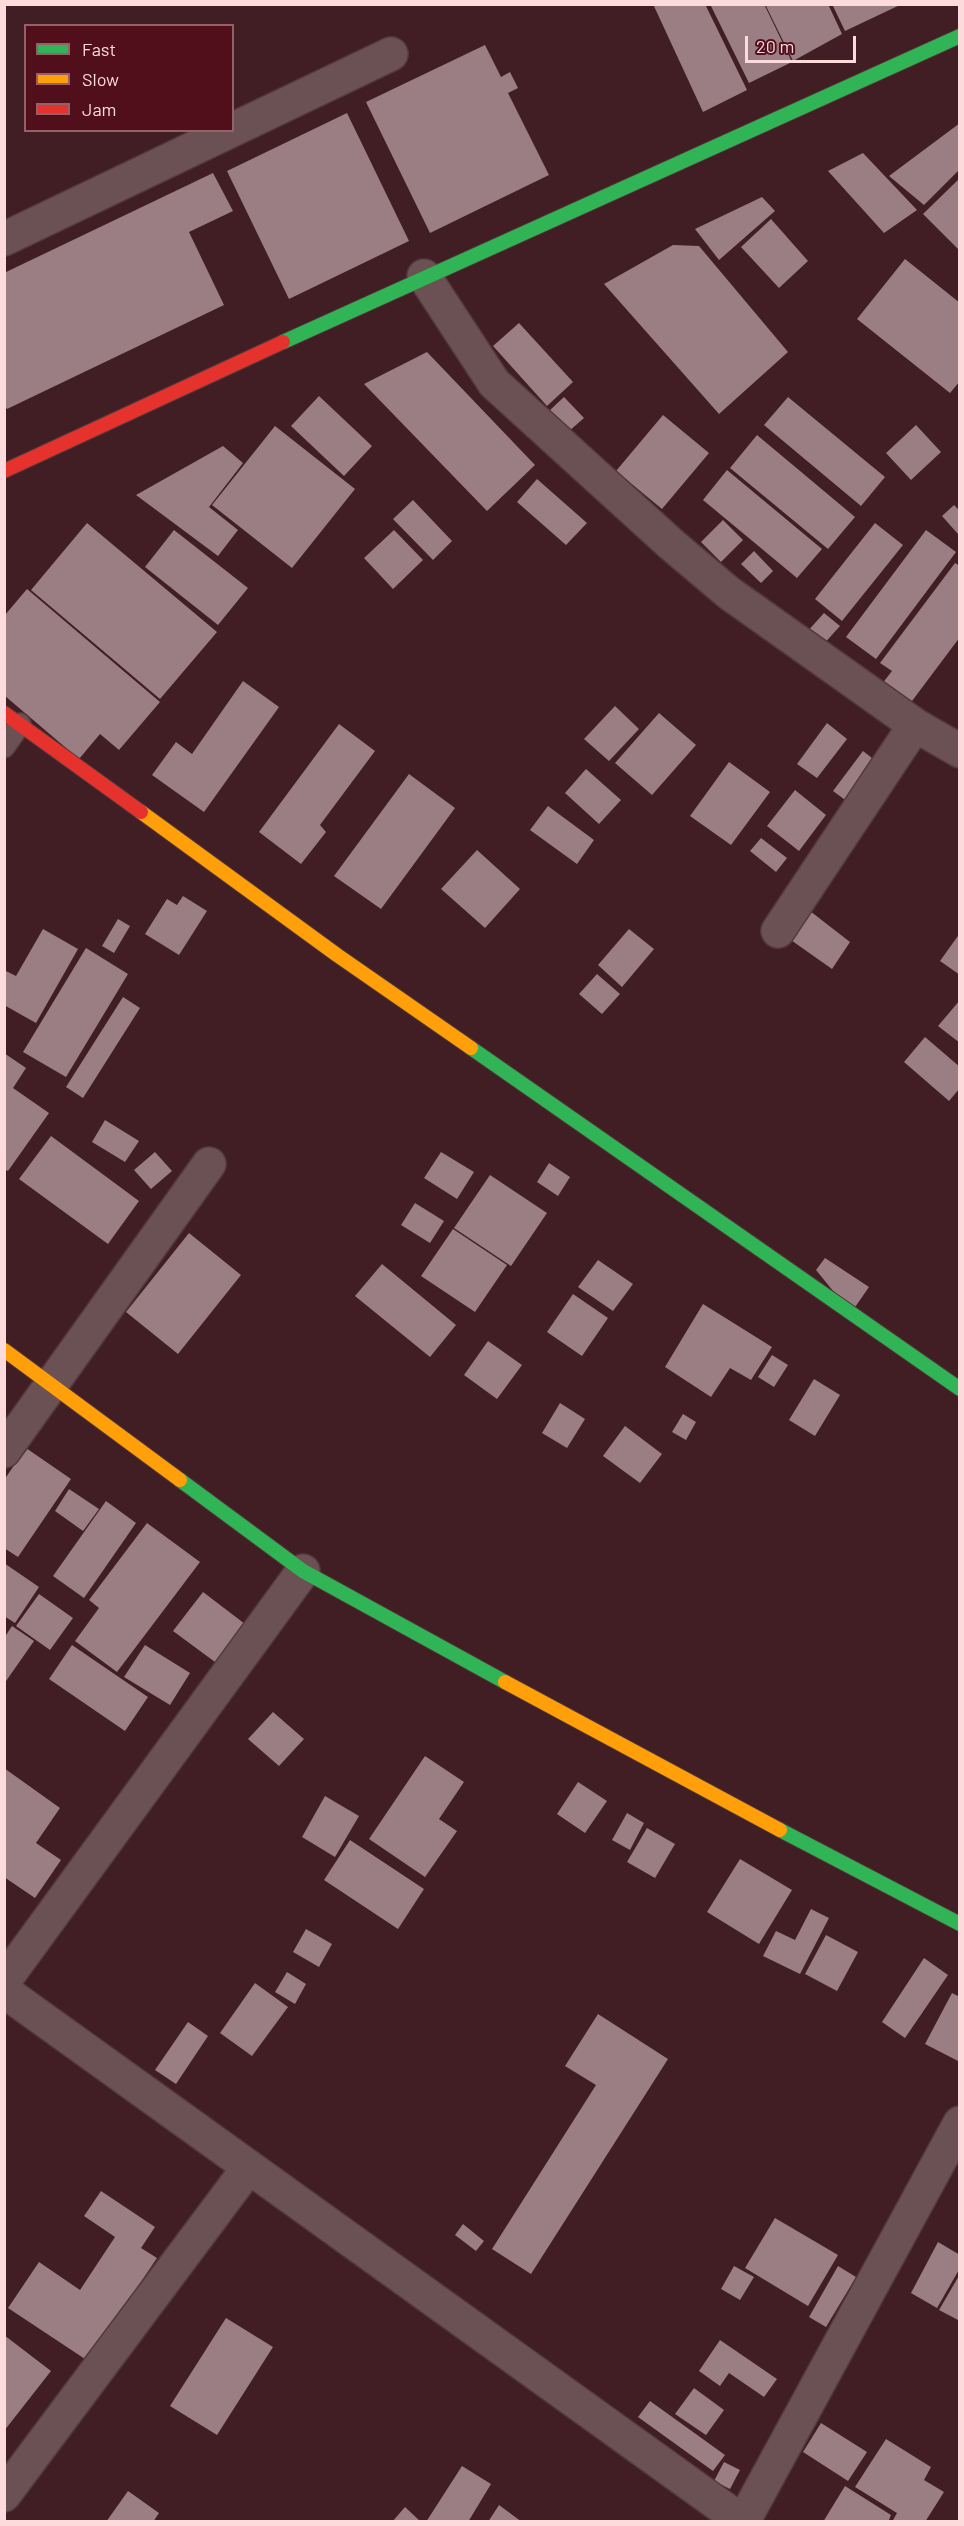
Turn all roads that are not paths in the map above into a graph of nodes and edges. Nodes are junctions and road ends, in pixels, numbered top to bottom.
1 (960, 36) edge
2 (391, 54) dead end
3 (234, 129) edge
4 (228, 132) edge
5 (4, 239) edge
6 (424, 276) junction
7 (6, 465) edge
8 (12, 718) edge
9 (915, 725) junction
10 (4, 747) edge
11 (960, 750) edge
12 (778, 931) dead end
13 (209, 1164) dead end
14 (4, 1350) edge
15 (52, 1385) junction
16 (960, 1389) edge
17 (4, 1451) edge
18 (303, 1571) junction
19 (960, 1924) edge
20 (4, 1981) edge
21 (4, 1991) edge
22 (960, 2123) edge
23 (249, 2167) junction
24 (4, 2496) edge
25 (743, 2521) edge

1 - 6 main road
2 - 3 street
4 - 5 street
6 - 7 main road
6 - 9 street
8 - 10 lane
8 - 16 main road
9 - 11 street
9 - 12 street
13 - 15 street
14 - 15 main road
15 - 17 street
15 - 18 main road
18 - 19 main road
18 - 20 street
21 - 23 street
22 - 25 street
23 - 24 street
23 - 25 street

